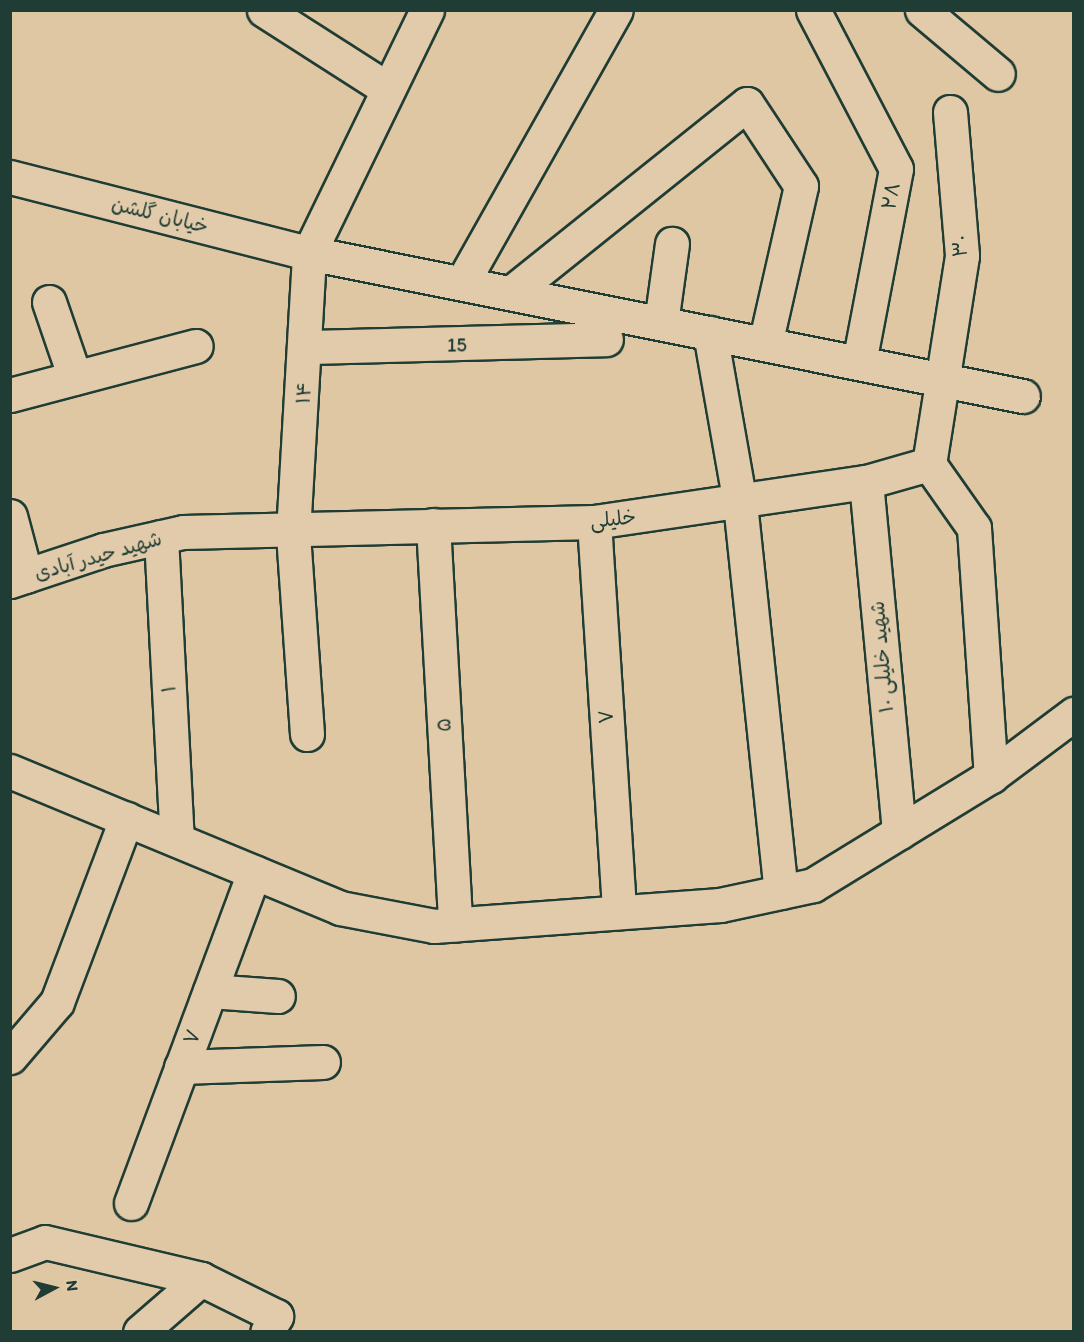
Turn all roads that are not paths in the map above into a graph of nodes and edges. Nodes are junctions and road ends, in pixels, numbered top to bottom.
1 (264, 10) edge
2 (427, 10) edge
3 (616, 10) edge
4 (813, 10) edge
5 (922, 10) edge
6 (998, 74) dead end
7 (386, 88) junction
8 (950, 112) dead end
9 (10, 177) edge
10 (672, 244) dead end
11 (309, 253) junction
12 (462, 283) junction
13 (511, 293) junction
14 (49, 302) dead end
15 (662, 323) junction
16 (710, 333) junction
17 (606, 339) dead end
18 (765, 344) junction
19 (196, 346) dead end
20 (308, 347) junction
21 (859, 363) junction
22 (75, 378) junction
23 (941, 380) junction
24 (10, 395) edge
25 (1023, 396) dead end
26 (929, 464) junction
27 (866, 482) junction
28 (740, 503) junction
29 (10, 516) edge
30 (594, 522) junction
31 (433, 525) junction
32 (294, 532) junction
33 (160, 537) junction
34 (18, 578) edge
35 (1074, 714) edge
36 (307, 734) dead end
37 (10, 771) edge
38 (991, 776) junction
39 (126, 819) junction
40 (899, 831) junction
41 (177, 840) junction
42 (254, 872) junction
43 (781, 892) junction
44 (619, 912) junction
45 (455, 924) junction
46 (210, 990) junction
47 (278, 996) dead end
48 (10, 1057) edge
49 (323, 1062) dead end
50 (181, 1067) junction
51 (131, 1203) dead end
52 (10, 1255) edge
53 (201, 1279) junction
54 (140, 1332) edge
55 (267, 1332) edge

1 - 7 street
2 - 7 street
3 - 12 street
4 - 21 street, ۲۸
5 - 6 street
7 - 11 street
8 - 23 street, ۳۰
9 - 11 street, خیابان گلشن
10 - 15 street
11 - 12 street, خیابان گلشن
11 - 20 street, ۱۴
12 - 13 street, خیابان گلشن
13 - 15 street, خیابان گلشن
13 - 18 street
14 - 22 street
15 - 16 street, خیابان گلشن
16 - 18 street, خیابان گلشن
16 - 28 street
17 - 20 street, 15
18 - 21 street, خیابان گلشن
19 - 22 street
20 - 32 street, ۱۴
21 - 23 street, خیابان گلشن
22 - 24 street
23 - 25 street, خیابان گلشن
23 - 26 street, ۳۰
26 - 27 street, خلیلی
26 - 38 street
27 - 28 street, خلیلی
27 - 40 street, شهید خلیلی ۱۰
28 - 30 street, خلیلی
28 - 43 street
29 - 34 street
30 - 31 street, خلیلی
30 - 44 street, ۷
31 - 32 street, خلیلی
31 - 45 street, ۵
32 - 33 street, شهید حیدر آبادی
32 - 36 street, ۱۴
33 - 34 street, شهید حیدر آبادی
33 - 41 street, ۱
35 - 38 street
37 - 39 street
38 - 40 street
39 - 41 street
39 - 48 street
40 - 43 street
41 - 42 street
42 - 45 street
42 - 46 street, ۷
43 - 44 street
44 - 45 street
46 - 47 street
46 - 50 street, ۷
49 - 50 street
50 - 51 street, ۷
52 - 53 street
53 - 54 street
53 - 55 street

